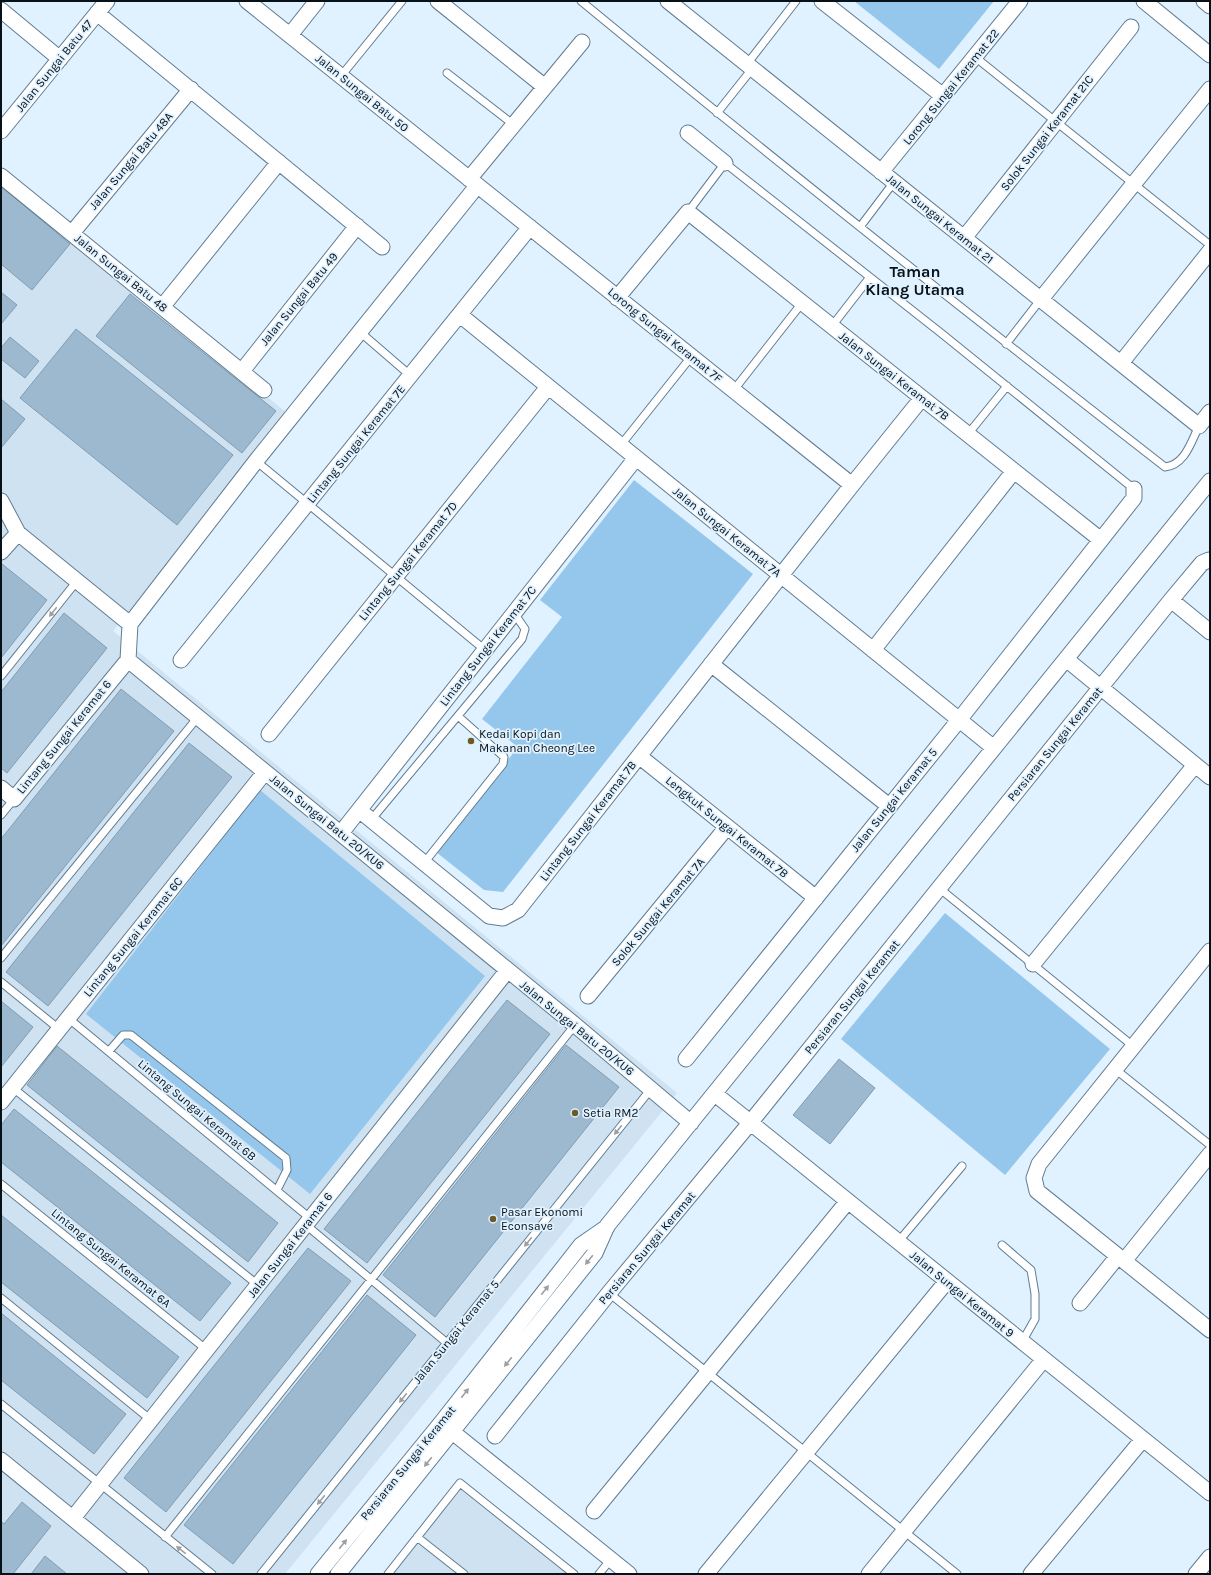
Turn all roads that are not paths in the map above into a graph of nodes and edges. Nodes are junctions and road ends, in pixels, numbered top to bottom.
1 (107, 1) edge
2 (247, 1) edge
3 (317, 1) edge
4 (402, 1) edge
5 (438, 1) edge
6 (581, 1) edge
7 (668, 1) edge
8 (796, 1) edge
9 (822, 1) edge
10 (1020, 1) edge
11 (1144, 1) edge
12 (1204, 1) edge
13 (1210, 6) edge
14 (1, 10) edge
15 (97, 13) junction
16 (1131, 27) dead end
17 (290, 35) junction
18 (582, 42) dead end
19 (1210, 55) edge
20 (975, 57) junction
21 (60, 59) junction
22 (750, 66) junction
23 (447, 73) dead end
24 (340, 76) junction
25 (545, 87) junction
26 (1210, 89) edge
27 (191, 90) junction
28 (943, 96) junction
29 (717, 113) junction
30 (1056, 122) junction
31 (514, 125) junction
32 (1, 131) edge
33 (688, 133) dead end
34 (279, 162) junction
35 (725, 163) junction
36 (882, 172) junction
37 (1, 176) edge
38 (473, 182) junction
39 (894, 182) junction
40 (1134, 184) junction
41 (688, 212) junction
42 (357, 226) junction
43 (530, 227) junction
44 (860, 227) junction
45 (72, 233) junction
46 (964, 238) junction
47 (1210, 245) edge
48 (382, 247) dead end
49 (1210, 251) edge
50 (870, 277) junction
51 (617, 298) junction
52 (1041, 300) junction
53 (802, 303) junction
54 (162, 306) junction
55 (460, 315) junction
56 (832, 326) junction
57 (360, 332) junction
58 (1006, 344) junction
59 (691, 357) junction
60 (1121, 363) junction
61 (242, 371) junction
62 (411, 376) junction
63 (1007, 386) junction
64 (548, 387) junction
65 (264, 390) dead end
66 (733, 391) junction
67 (922, 398) junction
68 (1210, 412) edge
69 (1199, 426) junction
70 (968, 434) junction
71 (620, 446) junction
72 (636, 458) junction
73 (256, 461) junction
74 (1014, 471) junction
75 (1210, 481) edge
76 (852, 485) junction
77 (1134, 489) joint
78 (1, 501) edge
79 (308, 503) junction
80 (18, 533) junction
81 (1101, 540) junction
82 (1, 552) edge
83 (1210, 560) edge
84 (396, 576) junction
85 (781, 576) junction
86 (77, 581) junction
87 (1171, 600) junction
88 (514, 613) junction
89 (130, 624) junction
90 (1210, 632) edge
91 (485, 650) junction
92 (873, 650) junction
93 (1066, 659) junction
94 (128, 660) junction
95 (181, 660) dead end
96 (711, 664) junction
97 (1, 676) edge
98 (1100, 687) junction
99 (458, 716) junction
100 (198, 717) junction
101 (959, 720) junction
102 (268, 734) dead end
103 (994, 748) junction
104 (639, 756) junction
105 (1195, 765) junction
106 (265, 772) junction
107 (1210, 777) edge
108 (1, 788) edge
109 (14, 799) junction
110 (889, 806) junction
111 (359, 810) junction
112 (1, 815) edge
113 (371, 820) junction
114 (727, 828) junction
115 (341, 833) junction
116 (424, 863) junction
117 (939, 888) junction
118 (816, 898) junction
119 (1210, 951) edge
120 (1, 958) edge
121 (1033, 964) junction
122 (507, 970) junction
123 (1, 982) edge
124 (588, 996) dead end
125 (64, 1024) junction
126 (575, 1025) junction
127 (1134, 1046) junction
128 (109, 1052) junction
129 (686, 1059) dead end
130 (1115, 1069) junction
131 (13, 1088) junction
132 (651, 1089) junction
133 (715, 1094) junction
134 (1, 1102) edge
135 (691, 1123) junction
136 (750, 1123) junction
137 (1210, 1145) edge
138 (1210, 1154) edge
139 (962, 1166) dead end
140 (1, 1184) edge
141 (277, 1190) junction
142 (848, 1201) junction
143 (309, 1222) junction
144 (898, 1242) junction
145 (1002, 1245) dead end
146 (1121, 1258) junction
147 (372, 1280) junction
148 (947, 1282) junction
149 (258, 1285) junction
150 (609, 1293) junction
151 (1, 1298) edge
152 (1080, 1303) dead end
153 (1210, 1330) edge
154 (1022, 1342) junction
155 (447, 1343) junction
156 (207, 1350) junction
157 (1044, 1359) junction
158 (708, 1373) junction
159 (1, 1404) edge
160 (151, 1420) junction
161 (447, 1427) junction
162 (494, 1436) dead end
163 (1143, 1439) junction
164 (806, 1452) junction
165 (1, 1460) edge
166 (99, 1485) junction
167 (1210, 1493) edge
168 (594, 1511) dead end
169 (73, 1518) junction
170 (904, 1531) junction
171 (165, 1537) junction
172 (417, 1537) junction
173 (1210, 1557) edge
174 (611, 1559) junction
175 (340, 1573) edge
176 (141, 1574) edge
177 (212, 1574) edge
178 (261, 1574) edge
179 (318, 1574) edge
180 (388, 1574) edge
181 (464, 1574) edge
182 (574, 1574) edge
183 (599, 1574) edge
184 (629, 1574) edge
185 (706, 1574) edge
186 (869, 1574) edge
187 (957, 1574) edge
188 (1031, 1574) edge
189 (1196, 1574) edge

1 - 15 street, Jalan Sungai Batu 47
2 - 17 street, Jalan Sungai Batu 50
3 - 17 street
4 - 24 lane
5 - 25 street
6 - 29 lane
7 - 22 street, Jalan Sungai Keramat 21
8 - 22 lane
9 - 28 street
10 - 20 street, Lorong Sungai Keramat 22
11 - 19 street
12 - 13 street
14 - 21 street
15 - 21 street, Jalan Sungai Batu 47
15 - 27 street
16 - 30 street, Solok Sungai Keramat 21C
17 - 24 street, Jalan Sungai Batu 50
18 - 25 street
20 - 28 street, Lorong Sungai Keramat 22
20 - 30 lane
21 - 32 street, Jalan Sungai Batu 47
22 - 29 lane
22 - 36 street, Jalan Sungai Keramat 21
23 - 31 lane
24 - 38 street, Jalan Sungai Batu 50
25 - 31 street
26 - 40 street
27 - 34 street
27 - 45 street, Jalan Sungai Batu 48A
28 - 36 street, Lorong Sungai Keramat 22
29 - 44 lane
30 - 40 lane
30 - 46 street, Solok Sungai Keramat 21C
31 - 38 street
33 - 35 street
34 - 42 street
34 - 54 street
35 - 41 lane
35 - 50 lane
36 - 39 street, Jalan Sungai Keramat 21
37 - 45 street, Jalan Sungai Batu 48
38 - 43 street, Lorong Sungai Keramat 7F
38 - 57 street
39 - 44 lane
39 - 46 street, Jalan Sungai Keramat 21
40 - 47 lane
40 - 52 street
41 - 51 street
41 - 53 street, Jalan Sungai Keramat 7B
42 - 48 street
42 - 61 street, Jalan Sungai Batu 49
43 - 51 street, Lorong Sungai Keramat 7F
43 - 55 street, Lintang Sungai Keramat 7E
44 - 58 lane
45 - 54 street, Jalan Sungai Batu 48
46 - 52 street, Jalan Sungai Keramat 21
49 - 60 street
50 - 56 lane
50 - 63 lane
51 - 59 street, Lorong Sungai Keramat 7F
52 - 58 lane
52 - 60 street, Jalan Sungai Keramat 21
53 - 56 street, Jalan Sungai Keramat 7B
53 - 66 lane
54 - 61 street, Jalan Sungai Batu 48
55 - 62 street, Lintang Sungai Keramat 7E
55 - 64 street, Jalan Sungai Keramat 7A
56 - 67 street, Jalan Sungai Keramat 7B
57 - 62 lane
57 - 73 street
58 - 69 lane
59 - 66 street, Lorong Sungai Keramat 7F
59 - 71 lane
60 - 69 street, Jalan Sungai Keramat 21
61 - 65 street, Jalan Sungai Batu 48
62 - 79 street, Lintang Sungai Keramat 7E
63 - 70 lane
63 - 77 lane
64 - 71 street, Jalan Sungai Keramat 7A
64 - 84 street, Lintang Sungai Keramat 7D
66 - 76 street, Lorong Sungai Keramat 7F
67 - 70 street, Jalan Sungai Keramat 7B
67 - 76 street, Lintang Sungai Keramat 7B
68 - 69 street
70 - 74 street, Jalan Sungai Keramat 7B
71 - 72 street, Jalan Sungai Keramat 7A
72 - 85 street, Jalan Sungai Keramat 7A
72 - 88 street, Lintang Sungai Keramat 7C
73 - 79 lane
73 - 89 street
74 - 81 street, Jalan Sungai Keramat 7B
74 - 92 street
75 - 93 street, Persiaran Sungai Keramat
76 - 85 street, Lintang Sungai Keramat 7B
77 - 81 street, Jalan Sungai Keramat 5
78 - 80 street
79 - 84 lane
79 - 95 street, Lintang Sungai Keramat 7E
80 - 82 street
80 - 86 street
81 - 101 street, Jalan Sungai Keramat 5
83 - 87 street, Persiaran Sungai Keramat
84 - 91 lane
84 - 102 street, Lintang Sungai Keramat 7D
85 - 92 street, Jalan Sungai Keramat 7A
85 - 96 street, Lintang Sungai Keramat 7B
86 - 89 street
86 -> 97 lane
87 - 90 street
87 - 98 street, Persiaran Sungai Keramat
88 - 91 street, Lintang Sungai Keramat 7C
88 - 99 lane
89 - 94 street
91 - 111 street, Lintang Sungai Keramat 7C
92 - 101 street, Jalan Sungai Keramat 7A
93 - 98 street
93 - 103 street, Persiaran Sungai Keramat
94 - 100 street, Jalan Sungai Batu 20/KU6
94 - 109 street, Lintang Sungai Keramat 6
96 - 104 street, Lintang Sungai Keramat 7B
96 - 110 street
98 - 105 street
98 - 117 street, Persiaran Sungai Keramat
99 - 113 lane
99 - 116 lane
100 - 106 street, Jalan Sungai Batu 20/KU6
100 - 120 lane
101 - 103 street, Jalan Sungai Keramat 7A
101 - 110 street, Jalan Sungai Keramat 5
103 - 133 street, Persiaran Sungai Keramat
104 - 114 street, Lengkuk Sungai Keramat 7B
104 - 116 street, Lintang Sungai Keramat 7B
105 - 107 street
105 - 121 street
106 - 115 street, Jalan Sungai Batu 20/KU6
106 - 125 street, Lintang Sungai Keramat 6C
108 - 109 street
109 - 112 lane, Lintang Sungai Keramat 6
110 - 118 street, Jalan Sungai Keramat 5
111 - 113 street, Lintang Sungai Keramat 7B
111 - 115 street, Lintang Sungai Keramat 7C
113 - 116 street, Lintang Sungai Keramat 7B
114 - 118 street, Lengkuk Sungai Keramat 7B
114 - 124 street, Solok Sungai Keramat 7A
115 - 122 street, Jalan Sungai Batu 20/KU6
117 - 121 lane
117 - 136 street, Persiaran Sungai Keramat
118 - 129 street, Jalan Sungai Keramat 5
119 - 127 street
121 - 127 lane
122 - 126 street, Jalan Sungai Batu 20/KU6
122 - 143 street, Jalan Sungai Keramat 6
123 - 125 lane, Lintang Sungai Keramat 6B
125 - 128 lane, Lintang Sungai Keramat 6B
125 - 131 street, Lintang Sungai Keramat 6C
126 - 132 street, Jalan Sungai Batu 20/KU6
126 - 147 lane
127 - 130 street
128 - 141 lane, Lintang Sungai Keramat 6B
128 - 141 lane
130 - 137 lane
130 - 146 street
131 - 134 street, Lintang Sungai Keramat 6C
131 - 149 lane
132 - 135 street, Jalan Sungai Batu 20/KU6
132 -> 155 lane, Jalan Sungai Keramat 5
133 - 135 street, Persiaran Sungai Keramat
133 - 136 street, Jalan Sungai Keramat 9
135 - 161 street, Persiaran Sungai Keramat
136 - 142 street, Jalan Sungai Keramat 9
136 - 150 street, Persiaran Sungai Keramat
138 - 146 street
139 - 144 lane
140 - 156 lane, Lintang Sungai Keramat 6A
141 - 143 lane, Lintang Sungai Keramat 6B
142 - 144 street, Jalan Sungai Keramat 9
142 - 158 street
143 - 147 lane, Lintang Sungai Keramat 6B
143 - 149 street, Jalan Sungai Keramat 6
144 - 148 street, Jalan Sungai Keramat 9
145 - 154 lane
146 - 152 street
146 - 153 street
147 - 155 lane, Lintang Sungai Keramat 6B
147 - 171 lane
148 - 154 street, Jalan Sungai Keramat 9
148 - 164 street
149 - 156 street, Jalan Sungai Keramat 6
150 - 158 lane
150 - 162 street, Persiaran Sungai Keramat
151 - 160 lane
154 - 157 street, Jalan Sungai Keramat 9
155 -> 178 lane, Jalan Sungai Keramat 5
156 - 160 street, Jalan Sungai Keramat 6
157 - 163 street, Jalan Sungai Keramat 9
157 - 170 street
158 - 164 lane
158 - 168 street
159 - 166 lane
160 - 166 street, Jalan Sungai Keramat 6
161 - 174 street
161 -> 175 street, Persiaran Sungai Keramat
179 -> 161 street, Persiaran Sungai Keramat
163 - 167 street, Jalan Sungai Keramat 9
163 - 188 street
164 - 170 lane
164 - 185 street
165 - 169 street
166 - 169 street, Jalan Sungai Keramat 6
166 - 171 lane
169 - 176 street
170 - 186 street
170 - 187 lane
177 -> 171 lane
172 - 180 lane
172 - 181 lane
172 - 182 lane
173 - 189 street
174 - 183 lane
174 - 184 street

